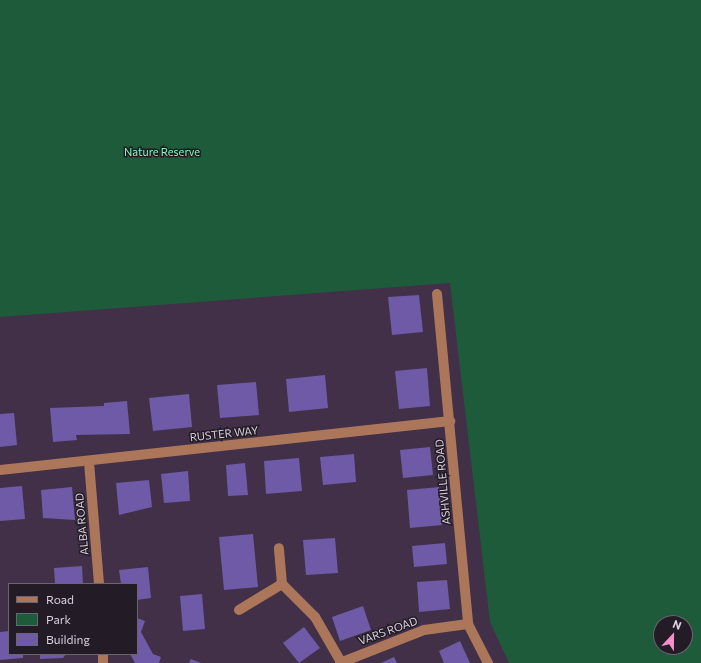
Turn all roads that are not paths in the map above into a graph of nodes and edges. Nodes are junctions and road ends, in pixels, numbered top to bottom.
1 (437, 294) dead end
2 (450, 421) junction
3 (89, 462) junction
4 (0, 470) edge
5 (279, 548) dead end
6 (100, 583) edge
7 (282, 584) junction
8 (239, 610) dead end
9 (468, 624) junction
10 (341, 662) edge
11 (488, 663) edge

1 - 2 street, ASHVILLE ROAD
2 - 3 street, RUSTER WAY
2 - 9 street, ASHVILLE ROAD
3 - 4 street, RUSTER WAY
3 - 6 street, ALBA ROAD
5 - 7 street
7 - 8 street
7 - 10 street, VARS ROAD
9 - 10 street, VARS ROAD
9 - 11 street, ASHVILLE ROAD

